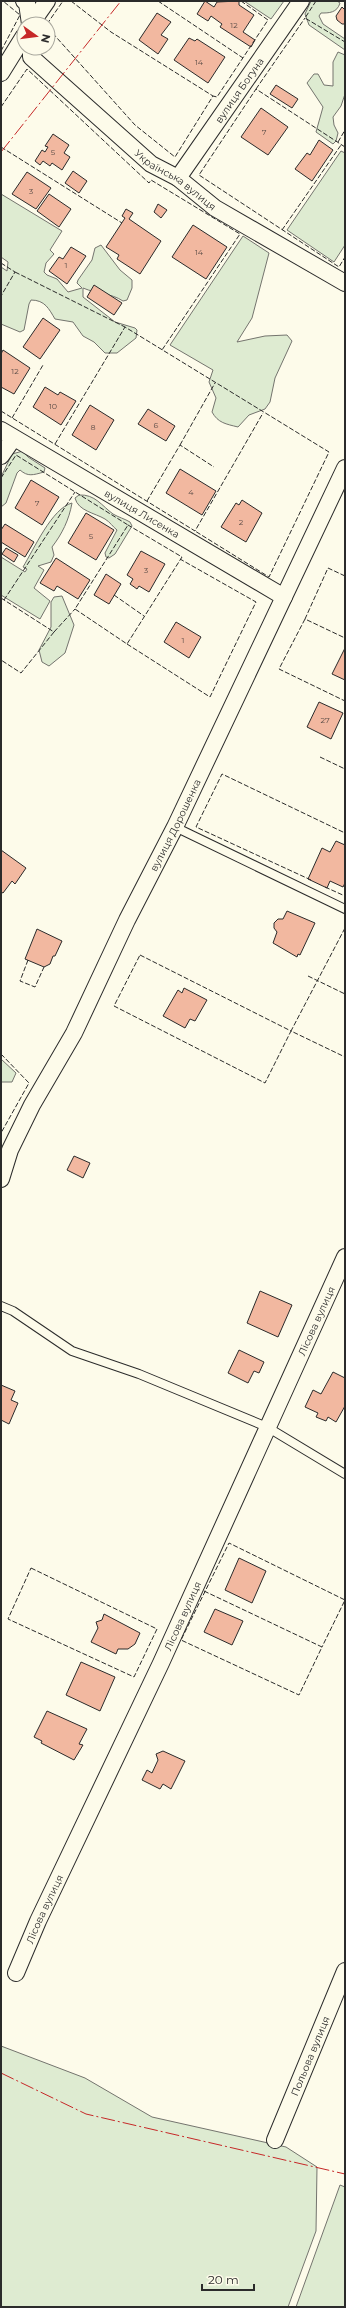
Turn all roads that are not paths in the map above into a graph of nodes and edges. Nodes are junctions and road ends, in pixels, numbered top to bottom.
1 (24, 1) edge
2 (47, 1) edge
3 (301, 1) edge
4 (29, 16) edge
5 (36, 16) edge
6 (16, 49) edge
7 (31, 56) edge
8 (1, 73) edge
9 (178, 178) junction
10 (345, 283) edge
11 (7, 434) edge
12 (1, 456) edge
13 (345, 468) edge
14 (284, 597) junction
15 (175, 827) junction
16 (345, 909) edge
17 (1, 1179) edge
18 (345, 1256) edge
19 (1, 1306) edge
20 (267, 1427) junction
21 (345, 1474) edge
22 (345, 1971) edge
23 (16, 1973) dead end
24 (275, 2140) dead end

1 - 4 street
2 - 5 street
3 - 9 street, вулиця Богуна
6 - 8 street
7 - 9 street, Українська вулиця
9 - 10 street, Українська вулиця
11 - 12 street
11 - 14 street, вулиця Лисенка
13 - 14 street, вулиця Дорошенка
14 - 15 street, вулиця Дорошенка
15 - 16 lane
15 - 17 street, вулиця Дорошенка
18 - 20 street, Лісова вулиця
19 - 20 lane
20 - 21 lane
20 - 23 street, Лісова вулиця
22 - 24 street, Польова вулиця

